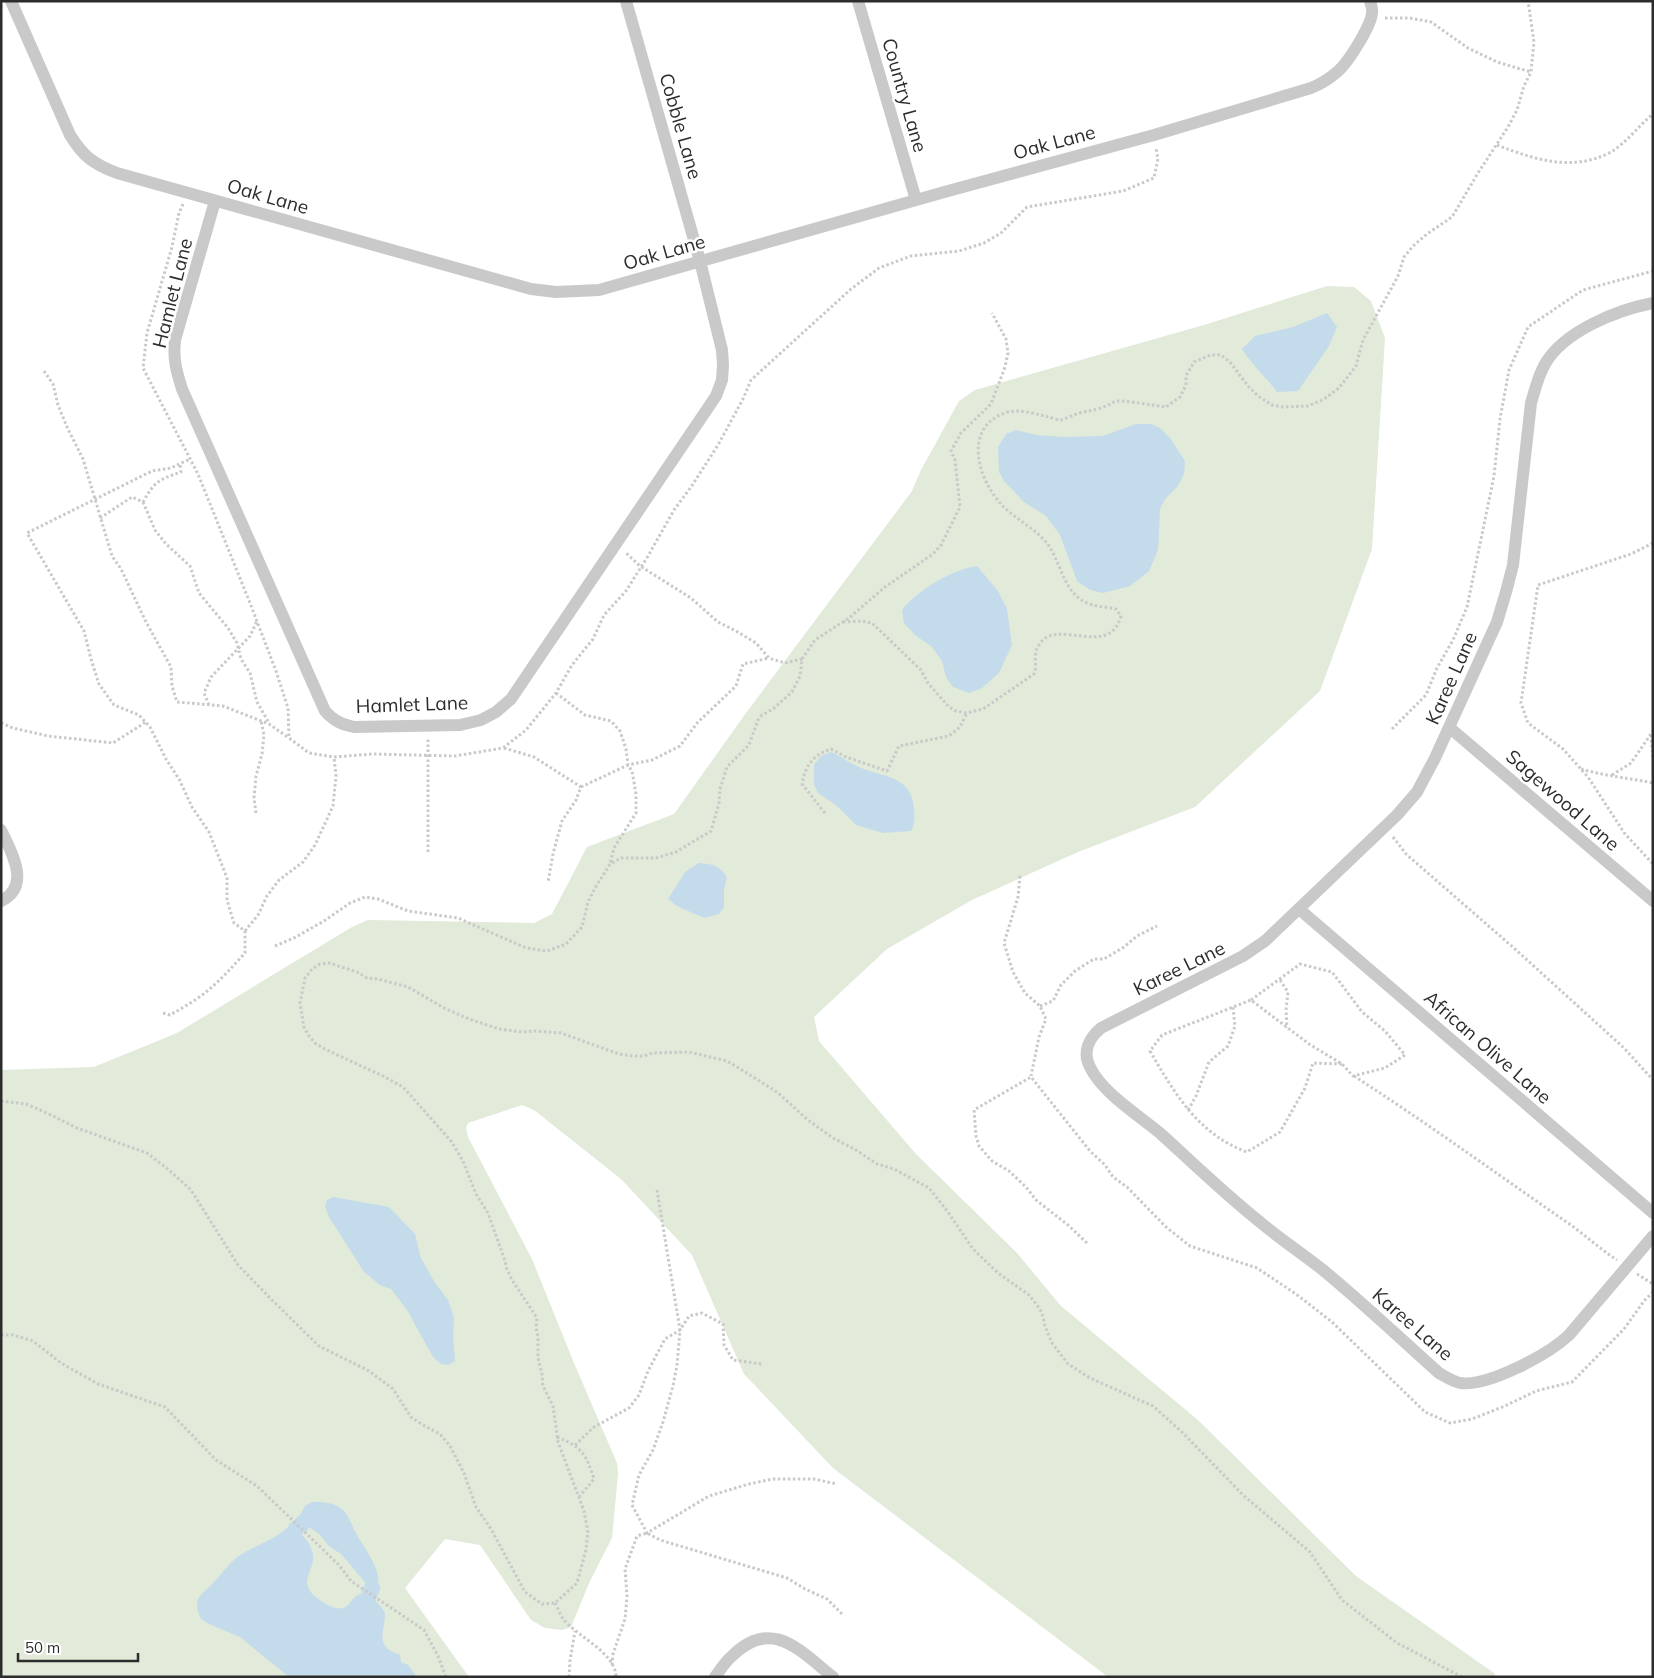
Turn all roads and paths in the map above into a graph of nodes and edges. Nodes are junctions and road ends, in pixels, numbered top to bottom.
1 (11, 1) edge
2 (626, 1) edge
3 (858, 1) edge
4 (1528, 1) edge
5 (1371, 6) edge
6 (1531, 72) junction
7 (1653, 114) edge
8 (1154, 135) junction
9 (1497, 145) junction
10 (188, 193) junction
11 (916, 200) junction
12 (215, 201) junction
13 (700, 261) junction
14 (1653, 303) edge
15 (992, 313) dead end
16 (44, 371) dead end
17 (190, 459) junction
18 (180, 464) junction
19 (95, 500) junction
20 (143, 502) junction
21 (100, 518) junction
22 (1653, 543) edge
23 (615, 545) junction
24 (640, 566) junction
25 (1474, 581) dead end
26 (257, 621) junction
27 (843, 622) junction
28 (238, 649) junction
29 (769, 658) junction
30 (802, 659) junction
31 (556, 693) junction
32 (209, 705) junction
33 (967, 713) junction
34 (261, 720) junction
35 (146, 722) junction
36 (1, 723) edge
37 (269, 724) junction
38 (428, 725) junction
39 (1450, 728) junction
40 (1392, 729) dead end
41 (1652, 733) edge
42 (289, 738) junction
43 (503, 748) junction
44 (428, 755) junction
45 (334, 757) junction
46 (1653, 759) edge
47 (628, 765) junction
48 (1581, 769) junction
49 (1611, 775) junction
50 (1653, 784) edge
51 (581, 788) junction
52 (256, 813) dead end
53 (825, 813) dead end
54 (1386, 826) junction
55 (1, 830) edge
56 (428, 852) dead end
57 (610, 864) junction
58 (1653, 864) edge
59 (1020, 876) dead end
60 (548, 882) dead end
61 (1, 901) edge
62 (1653, 901) edge
63 (1299, 909) junction
64 (1157, 926) dead end
65 (245, 931) junction
66 (275, 946) dead end
67 (1280, 980) junction
68 (1251, 1000) junction
69 (1040, 1006) junction
70 (1233, 1007) junction
71 (163, 1013) dead end
72 (1288, 1028) junction
73 (1342, 1064) junction
74 (1353, 1076) junction
75 (1031, 1077) junction
76 (1653, 1080) edge
77 (1, 1101) edge
78 (1188, 1110) junction
79 (658, 1190) dead end
80 (1143, 1203) dead end
81 (1653, 1213) edge
82 (1653, 1236) edge
83 (1088, 1243) dead end
84 (1628, 1267) junction
85 (1653, 1284) edge
86 (680, 1330) junction
87 (1, 1335) edge
88 (762, 1364) dead end
89 (557, 1437) junction
90 (575, 1445) junction
91 (837, 1484) dead end
92 (579, 1497) junction
93 (648, 1533) junction
94 (555, 1603) junction
95 (842, 1614) dead end
96 (576, 1630) junction
97 (612, 1665) junction
98 (446, 1677) edge
99 (569, 1677) edge
100 (616, 1677) edge
101 (715, 1677) edge
102 (833, 1677) edge
103 (1462, 1677) edge

1 - 10 street, Oak Lane
2 - 13 street, Cobble Lane
3 - 11 street, Country Lane
4 - 6 path
5 - 6 path
5 - 8 street, Oak Lane
6 - 9 path
7 - 9 path
8 - 11 street, Oak Lane
8 - 24 path
9 - 33 path
10 - 12 street, Oak Lane
10 - 17 path
11 - 13 street, Oak Lane
12 - 13 street, Oak Lane
12 - 38 street, Hamlet Lane
13 - 23 street, Hamlet Lane
14 - 39 street, Karee Lane
15 - 27 path
16 - 19 path
17 - 18 path
17 - 26 path
18 - 19 path
18 - 20 path
19 - 21 path
19 - 35 path
20 - 21 path
20 - 28 path
21 - 32 path
22 - 48 path
23 - 24 path
23 - 38 street, Hamlet Lane
24 - 29 path
24 - 31 path
25 - 40 path
26 - 28 path
26 - 42 path
27 - 30 path
27 - 33 path
28 - 32 path
28 - 37 path
29 - 30 path
29 - 47 path
30 - 57 path
31 - 43 path
31 - 47 path
32 - 34 path
33 - 53 path
34 - 37 path
34 - 52 path
35 - 36 path
35 - 65 path
37 - 42 path
38 - 44 path
39 - 54 street, Karee Lane
39 - 62 street, Sagewood Lane
41 - 46 path
41 - 49 path
42 - 45 path
43 - 44 path
43 - 51 path
44 - 45 path
44 - 56 path
45 - 65 path
47 - 51 path
47 - 57 path
48 - 49 path
48 - 58 path
49 - 50 path
51 - 60 path
54 - 63 street, Karee Lane
54 - 76 path
55 - 61 street
57 - 66 path
59 - 69 path
63 - 81 street, African Olive Lane
63 - 84 street, Karee Lane
64 - 69 path
65 - 71 path
67 - 68 path
67 - 72 path
67 - 74 path
68 - 70 path
68 - 72 path
69 - 75 path
70 - 78 path
70 - 78 path
72 - 73 path
73 - 74 path
73 - 78 path
74 - 84 path
75 - 80 path
75 - 83 path
77 - 94 path
79 - 86 path
82 - 84 street, Karee Lane
84 - 85 path
86 - 88 path
86 - 90 path
86 - 93 path
87 - 98 path
89 - 90 path
89 - 92 path
89 - 103 path
90 - 92 path
91 - 93 path
92 - 94 path
93 - 95 path
93 - 97 path
94 - 96 path
96 - 97 path
96 - 99 path
97 - 100 path
101 - 102 street

